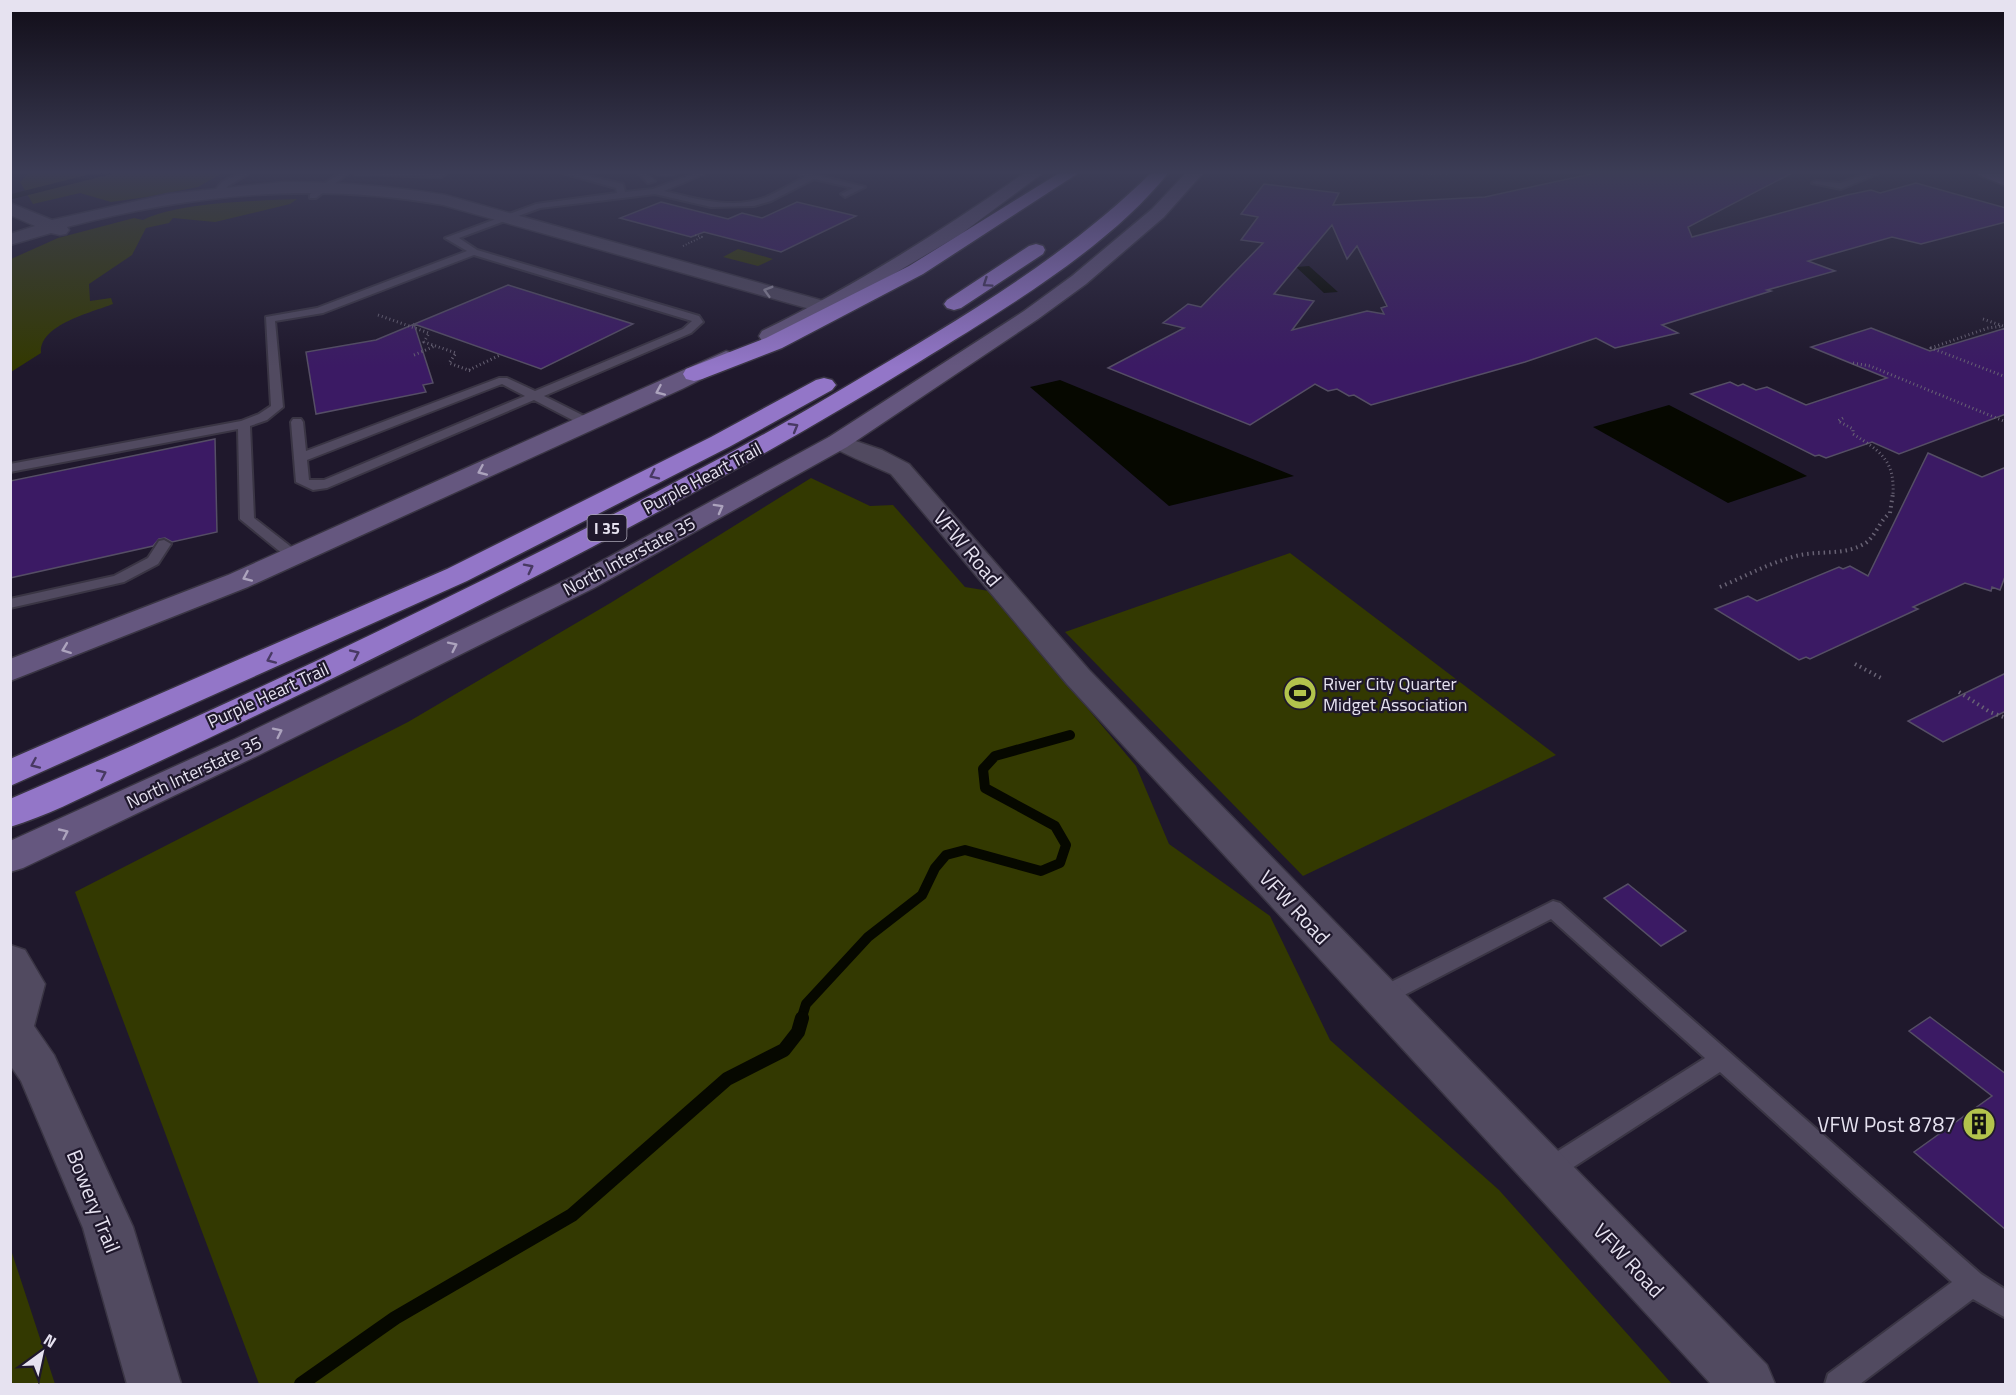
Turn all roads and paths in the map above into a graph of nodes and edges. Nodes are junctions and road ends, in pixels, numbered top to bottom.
1 (39, 237) edge
2 (453, 237) edge
3 (521, 237) edge
4 (568, 237) edge
5 (943, 237) edge
6 (968, 237) edge
7 (1055, 237) edge
8 (1085, 237) edge
9 (1130, 237) edge
10 (10, 250) edge
11 (474, 252) junction
12 (814, 313) junction
13 (378, 315) dead end
14 (1983, 319) dead end
15 (435, 346) junction
16 (501, 355) dead end
17 (414, 356) dead end
18 (1853, 363) dead end
19 (469, 370) junction
20 (694, 374) junction
21 (2006, 377) edge
22 (499, 381) junction
23 (536, 397) junction
24 (1843, 418) dead end
25 (297, 422) dead end
26 (2006, 422) edge
27 (588, 423) junction
28 (244, 424) junction
29 (838, 442) junction
30 (300, 458) junction
31 (10, 468) edge
32 (164, 544) dead end
33 (294, 556) junction
34 (1720, 587) dead end
35 (10, 604) edge
36 (1855, 664) dead end
37 (10, 671) edge
38 (1881, 678) dead end
39 (1959, 692) dead end
40 (2006, 717) edge
41 (10, 774) edge
42 (10, 814) edge
43 (10, 858) edge
44 (10, 962) edge
45 (1381, 997) junction
46 (11, 1027) edge
47 (1721, 1060) junction
48 (1546, 1172) junction
49 (1972, 1283) junction
50 (2006, 1305) edge
51 (154, 1384) edge
52 (1748, 1384) edge
53 (1838, 1384) edge

1 - 10 street
2 - 11 lane
3 - 12 street
12 -> 4 street
5 - 12 main road
6 - 20 highway
7 -> 41 highway, Purple Heart Trail / I 35
42 -> 8 highway, Purple Heart Trail / I 35
9 - 29 main road, North Interstate 35
11 - 23 lane
11 - 28 lane
12 - 20 main road
13 - 15 path
14 - 21 path
15 - 17 path
15 - 19 path
16 - 19 path
18 - 26 path
19 - 22 path
20 -> 27 main road
22 - 23 lane
22 - 30 lane
23 - 27 lane
23 - 30 lane
24 - 34 path
25 - 30 lane
27 -> 33 main road
28 - 31 lane
28 - 33 lane
43 -> 29 main road, North Interstate 35
29 - 45 street, VFW Road
32 - 35 lane
33 -> 37 main road
36 - 38 path
39 - 40 path
44 - 46 street, Bowery Trail
45 - 47 lane
45 - 48 street, VFW Road
46 - 51 street, Bowery Trail
47 - 48 lane
47 - 49 lane
48 - 52 street, VFW Road
49 - 50 lane
49 - 53 lane

